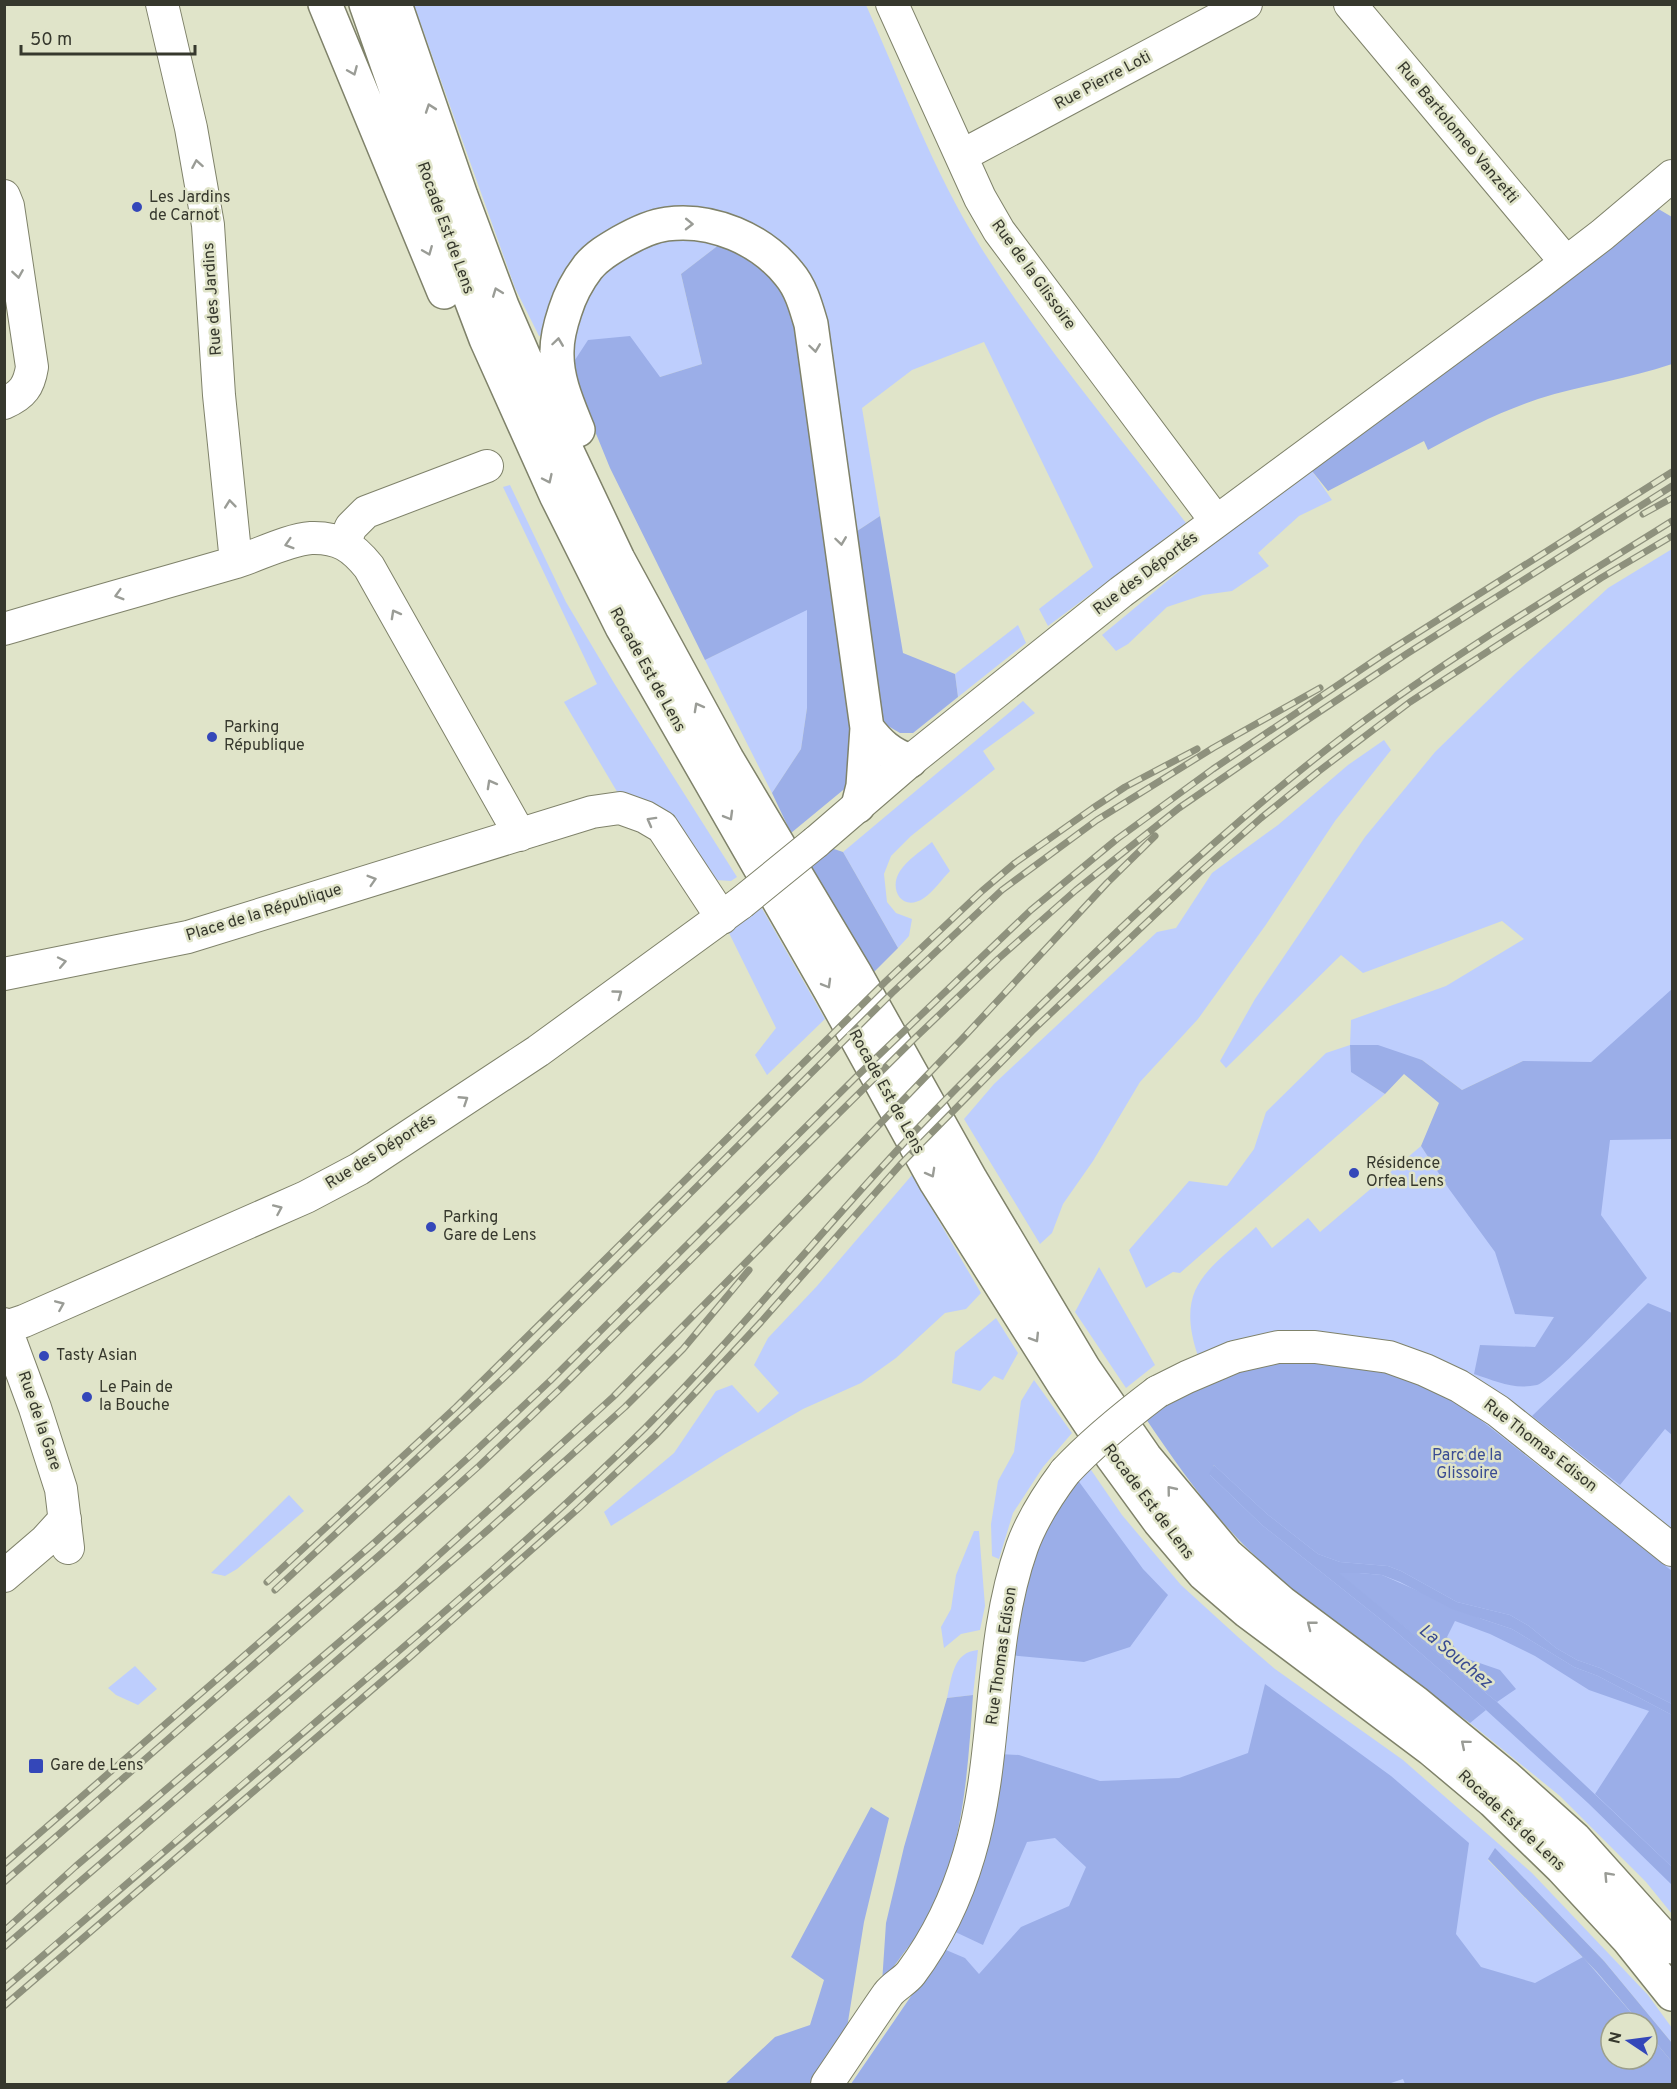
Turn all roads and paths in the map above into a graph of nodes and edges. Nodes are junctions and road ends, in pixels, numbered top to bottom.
1 (162, 4) edge
2 (326, 4) edge
3 (366, 4) edge
4 (395, 4) edge
5 (892, 4) edge
6 (1246, 4) edge
7 (1350, 4) edge
8 (961, 156) junction
9 (1672, 176) edge
10 (4, 196) edge
11 (1565, 261) junction
12 (17, 394) edge
13 (524, 426) junction
14 (486, 466) dead end
15 (598, 517) junction
16 (1216, 521) junction
17 (344, 543) junction
18 (237, 562) junction
19 (4, 628) edge
20 (867, 728) junction
21 (910, 760) junction
22 (858, 806) junction
23 (520, 835) junction
24 (732, 910) junction
25 (4, 974) edge
26 (5, 1325) edge
27 (1672, 1550) edge
28 (4, 1576) edge
29 (1672, 1947) edge
30 (1672, 1994) edge
31 (827, 2085) edge

18 -> 1 street, Rue des Jardins
2 -> 13 highway
3 - 13 highway, Rocade Est de Lens
15 -> 4 highway, Rocade Est de Lens
5 - 8 street, Rue de la Glissoire
6 - 8 street, Rue Pierre Loti
7 - 11 street, Rue Bartolomeo Vanzetti
8 - 16 street, Rue de la Glissoire
9 - 11 street, Rue des Déportés
10 -> 12 street
11 - 16 street, Rue des Déportés
13 -> 30 highway, Rocade Est de Lens
14 - 17 street
15 -> 20 highway
29 -> 15 highway, Rocade Est de Lens
16 - 21 street, Rue des Déportés
17 -> 18 street
23 -> 17 street
18 -> 19 street
20 - 21 highway
20 - 22 highway
21 - 22 street, Rue des Déportés
22 - 24 street, Rue des Déportés, bridge
24 -> 23 street, Place de la République
25 -> 23 street, Place de la République
26 -> 24 street, Rue des Déportés
26 - 28 street, Rue de la Gare
27 - 31 street, Rue Thomas Edison, bridge

